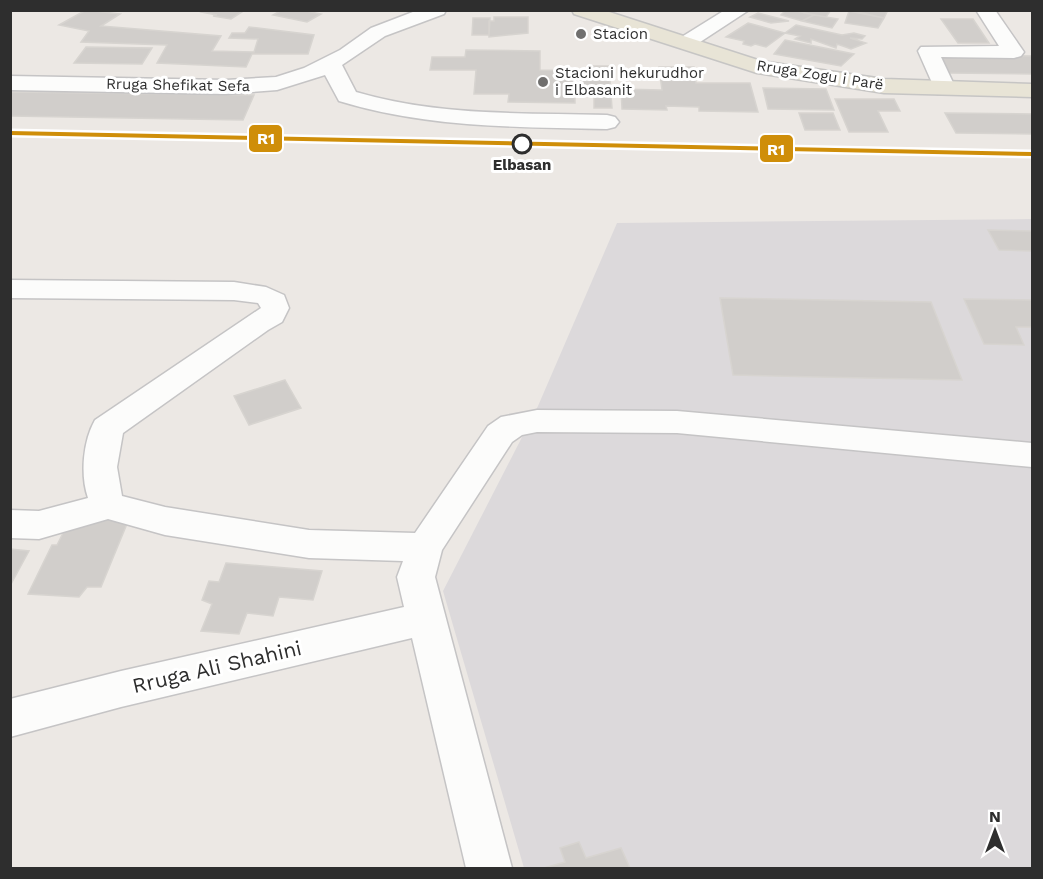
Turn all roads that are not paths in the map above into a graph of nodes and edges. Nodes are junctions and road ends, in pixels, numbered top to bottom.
1 (437, 10) edge
2 (581, 10) edge
3 (740, 10) edge
4 (985, 10) edge
5 (687, 42) junction
6 (1023, 52) edge
7 (330, 63) junction
8 (10, 82) edge
9 (945, 89) junction
10 (1032, 91) edge
11 (608, 122) dead end
12 (10, 289) edge
13 (1032, 454) edge
14 (108, 506) junction
15 (10, 525) edge
16 (425, 547) junction
17 (424, 619) junction
18 (10, 718) edge
19 (489, 868) edge

1 - 7 street, Rruga Shefikat Sefa
2 - 5 main road, Rruga Zogu i Parë
3 - 5 street
4 - 6 street
5 - 9 main road, Rruga Zogu i Parë
6 - 9 street
7 - 8 street, Rruga Shefikat Sefa
7 - 11 street
9 - 10 main road, Rruga Zogu i Parë
12 - 14 street
13 - 16 street
14 - 15 street
14 - 16 street
16 - 17 street
17 - 18 street, Rruga Ali Shahini
17 - 19 street

